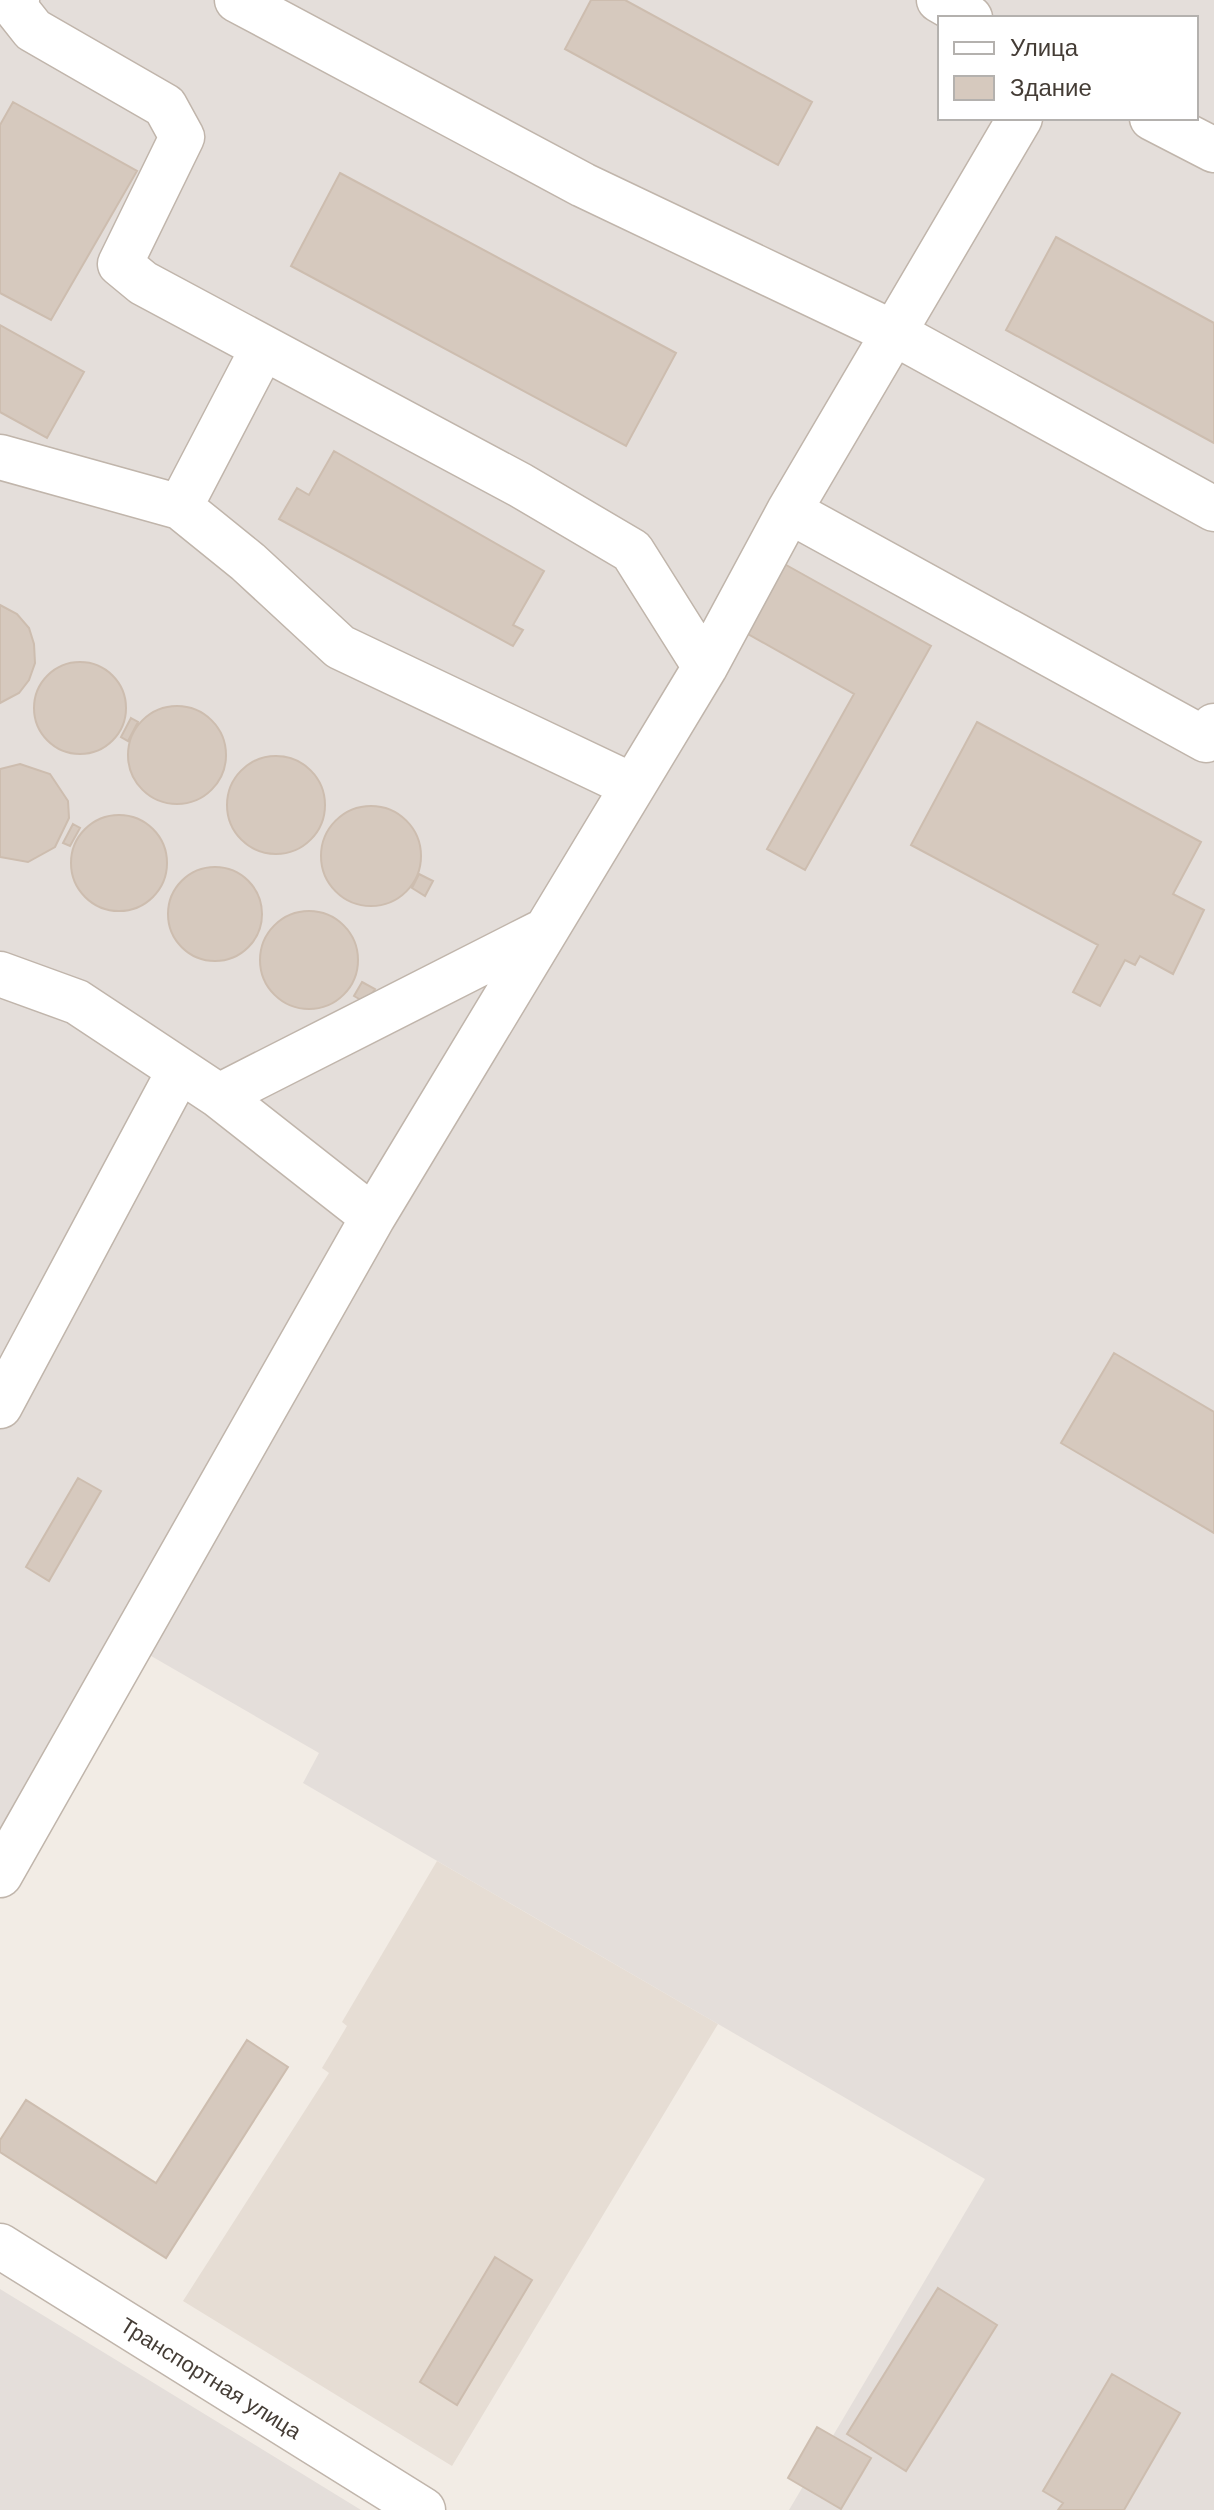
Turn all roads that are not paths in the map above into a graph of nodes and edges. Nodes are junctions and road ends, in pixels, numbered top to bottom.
1 (17, 0) edge
2 (237, 0) edge
3 (939, 0) edge
4 (967, 16) edge
5 (1019, 120) edge
6 (1156, 120) edge
7 (1214, 150) edge
8 (894, 333) junction
9 (263, 348) junction
10 (0, 457) edge
11 (180, 507) junction
12 (1214, 509) edge
13 (789, 511) junction
14 (705, 667) junction
15 (1211, 740) edge
16 (633, 786) junction
17 (545, 930) junction
18 (0, 974) edge
19 (179, 1071) junction
20 (219, 1096) junction
21 (373, 1217) junction
22 (0, 1406) edge
23 (0, 1875) edge
24 (0, 2246) edge
25 (423, 2510) edge

1 - 9 lane
2 - 8 lane
3 - 4 lane
5 - 8 lane
6 - 7 lane
8 - 12 lane
8 - 13 lane
9 - 11 lane
9 - 14 lane
10 - 11 lane
11 - 16 lane
13 - 14 lane
13 - 15 lane
14 - 16 lane
16 - 17 lane
17 - 20 lane
17 - 21 lane
18 - 19 lane
19 - 20 lane
19 - 22 lane
20 - 21 lane
21 - 23 lane
24 - 25 lane, Транспортная улица

